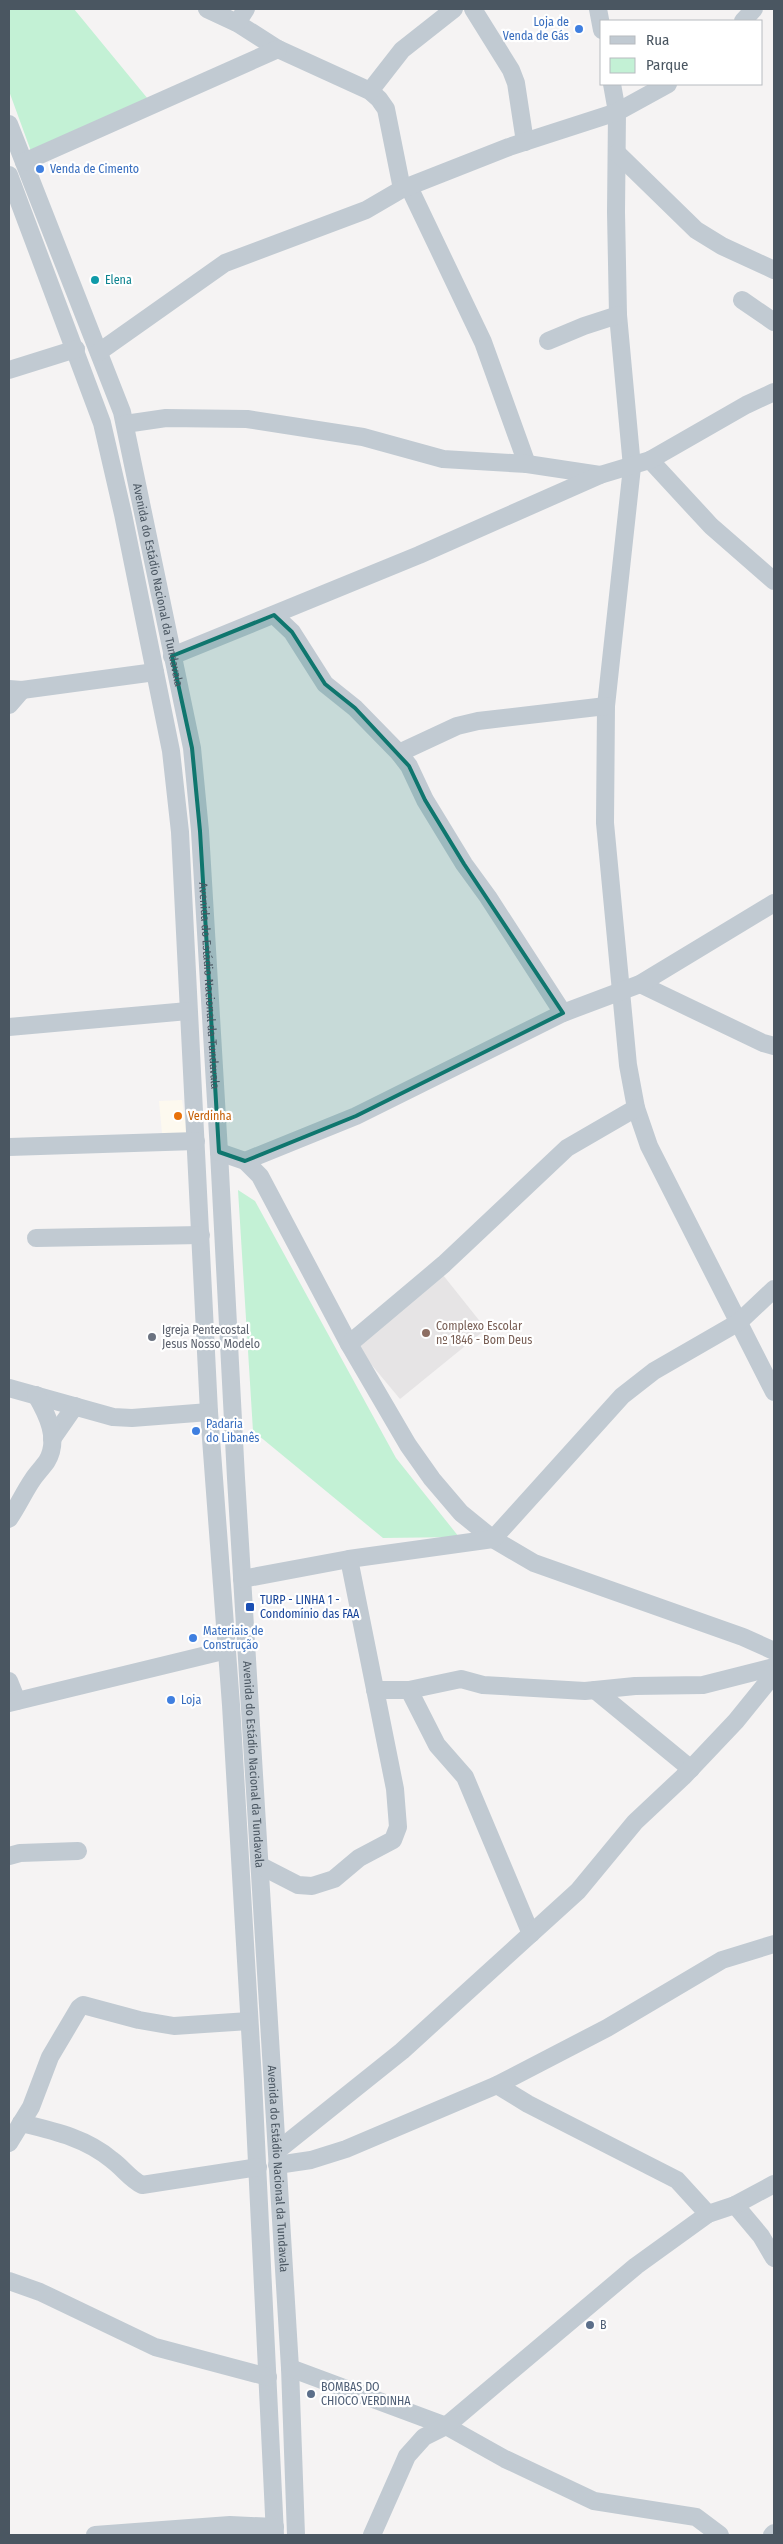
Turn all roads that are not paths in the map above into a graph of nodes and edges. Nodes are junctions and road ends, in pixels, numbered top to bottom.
1 (207, 9) edge
2 (454, 9) edge
3 (473, 9) edge
4 (754, 9) edge
5 (241, 16) edge
6 (744, 20) edge
7 (278, 49) junction
8 (612, 85) edge
9 (666, 85) edge
10 (370, 91) junction
11 (617, 112) junction
12 (9, 124) edge
13 (525, 142) junction
14 (616, 153) junction
15 (24, 162) junction
16 (9, 175) edge
17 (406, 188) junction
18 (774, 270) edge
19 (742, 300) dead end
20 (618, 315) junction
21 (774, 322) edge
22 (548, 341) dead end
23 (76, 349) junction
24 (100, 352) junction
25 (9, 370) edge
26 (774, 392) edge
27 (125, 424) junction
28 (650, 460) junction
29 (527, 464) junction
30 (632, 467) junction
31 (600, 475) junction
32 (774, 580) edge
33 (274, 615) junction
34 (172, 656) junction
35 (155, 672) junction
36 (16, 689) edge
37 (9, 705) edge
38 (606, 706) junction
39 (399, 753) junction
40 (774, 903) edge
41 (640, 984) junction
42 (621, 990) junction
43 (188, 1011) junction
44 (563, 1013) junction
45 (9, 1027) edge
46 (774, 1046) edge
47 (636, 1108) junction
48 (196, 1141) junction
49 (9, 1147) edge
50 (219, 1152) junction
51 (244, 1161) junction
52 (201, 1235) junction
53 (36, 1238) dead end
54 (774, 1289) edge
55 (739, 1322) junction
56 (349, 1344) junction
57 (9, 1388) edge
58 (774, 1392) edge
59 (36, 1395) junction
60 (75, 1406) junction
61 (209, 1412) junction
62 (52, 1439) junction
63 (9, 1519) edge
64 (493, 1539) junction
65 (349, 1559) junction
66 (242, 1579) junction
67 (227, 1650) junction
68 (774, 1651) edge
69 (774, 1667) edge
70 (774, 1674) edge
71 (9, 1681) edge
72 (375, 1690) junction
73 (409, 1690) junction
74 (596, 1690) junction
75 (13, 1702) edge
76 (691, 1769) junction
77 (78, 1851) dead end
78 (9, 1856) edge
79 (260, 1866) junction
80 (531, 1934) junction
81 (774, 1944) edge
82 (249, 2021) junction
83 (497, 2085) junction
84 (21, 2124) junction
85 (9, 2143) edge
86 (277, 2158) junction
87 (258, 2167) junction
88 (774, 2185) edge
89 (735, 2205) junction
90 (708, 2214) junction
91 (774, 2258) edge
92 (9, 2281) edge
93 (290, 2368) junction
94 (268, 2377) junction
95 (446, 2426) junction
96 (275, 2531) edge
97 (95, 2535) edge
98 (296, 2535) edge
99 (372, 2535) edge
100 (720, 2535) edge

1 - 5 street
2 - 10 street
3 - 13 street
4 - 6 street
5 - 7 street
7 - 10 street
7 - 15 street
8 - 11 street
9 - 11 street
10 - 17 street
11 - 13 street
11 - 14 street
12 - 15 street, Avenida do Estádio Nacional da Tundavala
13 - 17 street
14 - 18 street
14 - 20 street
15 - 24 street, Avenida do Estádio Nacional da Tundavala
16 - 23 street, Avenida do Estádio Nacional da Tundavala
17 - 24 street
17 - 29 street
19 - 21 street
20 - 22 street
20 - 30 street
23 - 25 street
23 - 35 street, Avenida do Estádio Nacional da Tundavala
24 - 27 street, Avenida do Estádio Nacional da Tundavala
26 - 28 street
27 - 29 street
27 - 34 street, Avenida do Estádio Nacional da Tundavala
28 - 30 street
28 - 32 street
29 - 31 street
30 - 31 street
30 - 38 street
31 - 33 street
33 - 34 street
33 - 39 street
34 - 50 street, Avenida do Estádio Nacional da Tundavala
35 - 36 street
35 - 43 street, Avenida do Estádio Nacional da Tundavala
36 - 37 street
38 - 39 street
38 - 42 street
39 - 44 street
40 - 41 street
41 - 42 street
41 - 46 street
42 - 44 street
42 - 47 street
43 - 45 street
43 - 48 street, Avenida do Estádio Nacional da Tundavala
44 - 51 street
47 - 55 street
47 - 56 street
48 - 49 street
48 - 52 street, Avenida do Estádio Nacional da Tundavala
50 - 51 street
50 - 66 street, Avenida do Estádio Nacional da Tundavala
51 - 56 street
52 - 53 street
52 - 61 street, Avenida do Estádio Nacional da Tundavala
54 - 55 street
55 - 58 street
55 - 64 street
56 - 64 street
57 - 59 street
59 - 60 street
59 - 62 street
60 - 61 street
60 - 62 street
61 - 67 street, Avenida do Estádio Nacional da Tundavala
62 - 63 street
64 - 65 street
64 - 68 street
65 - 66 street
65 - 72 street
66 - 79 street, Avenida do Estádio Nacional da Tundavala
67 - 75 street
67 - 82 street, Avenida do Estádio Nacional da Tundavala
69 - 74 street
70 - 76 street
71 - 75 street
72 - 73 street
72 - 79 street
73 - 74 street
73 - 80 street
74 - 76 street
76 - 80 street
77 - 78 street
79 - 86 street, Avenida do Estádio Nacional da Tundavala
80 - 86 street
81 - 83 street
82 - 84 street
82 - 87 street, Avenida do Estádio Nacional da Tundavala
83 - 86 street
83 - 90 street
84 - 85 street
84 - 87 street
86 - 93 street, Avenida do Estádio Nacional da Tundavala
87 - 94 street, Avenida do Estádio Nacional da Tundavala
88 - 89 street
89 - 90 street
89 - 91 street
90 - 95 street
92 - 94 street
93 - 95 street
93 - 98 street, Avenida do Estádio Nacional da Tundavala
94 - 96 street, Avenida do Estádio Nacional da Tundavala
95 - 99 street
95 - 100 street
96 - 97 street

